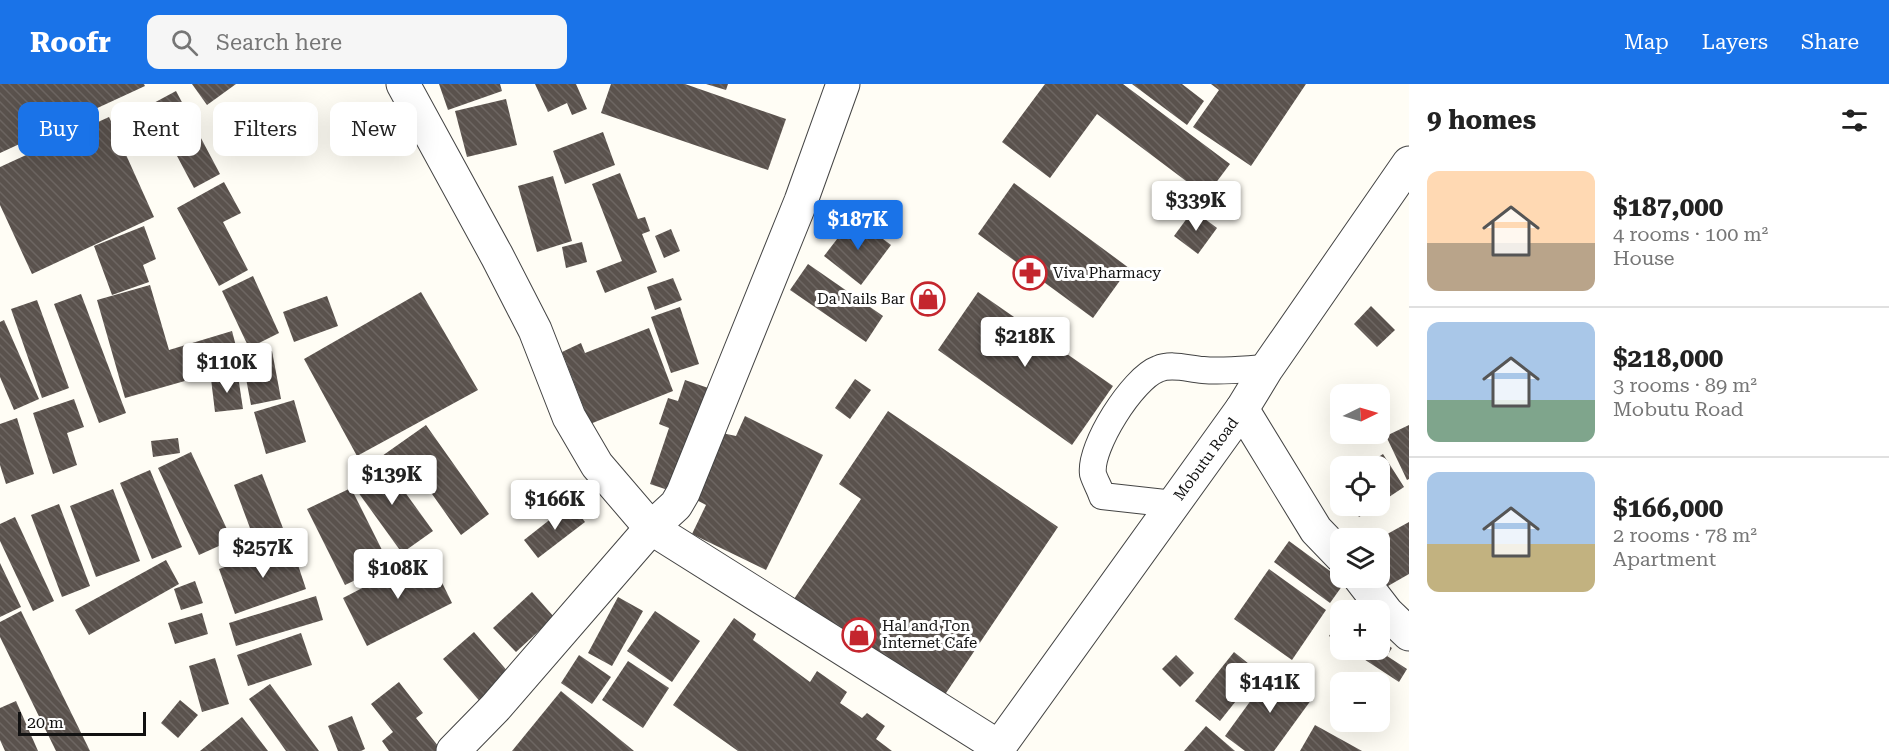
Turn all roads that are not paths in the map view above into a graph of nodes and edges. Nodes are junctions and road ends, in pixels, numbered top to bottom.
1 (403, 84) edge
2 (843, 84) edge
3 (1409, 163) edge
4 (1267, 368) junction
5 (1242, 409) junction
6 (1174, 504) junction
7 (651, 528) junction
8 (1330, 545) edge
9 (1367, 588) edge
10 (1409, 634) edge
11 (998, 749) edge
12 (453, 751) edge

1 - 7 street
2 - 7 street
3 - 4 street, Mobutu Road
4 - 5 street, Mobutu Road
4 - 6 lane
5 - 6 street, Mobutu Road
5 - 8 street
6 - 11 street, Mobutu Road
7 - 11 street
7 - 12 street
9 - 10 street

